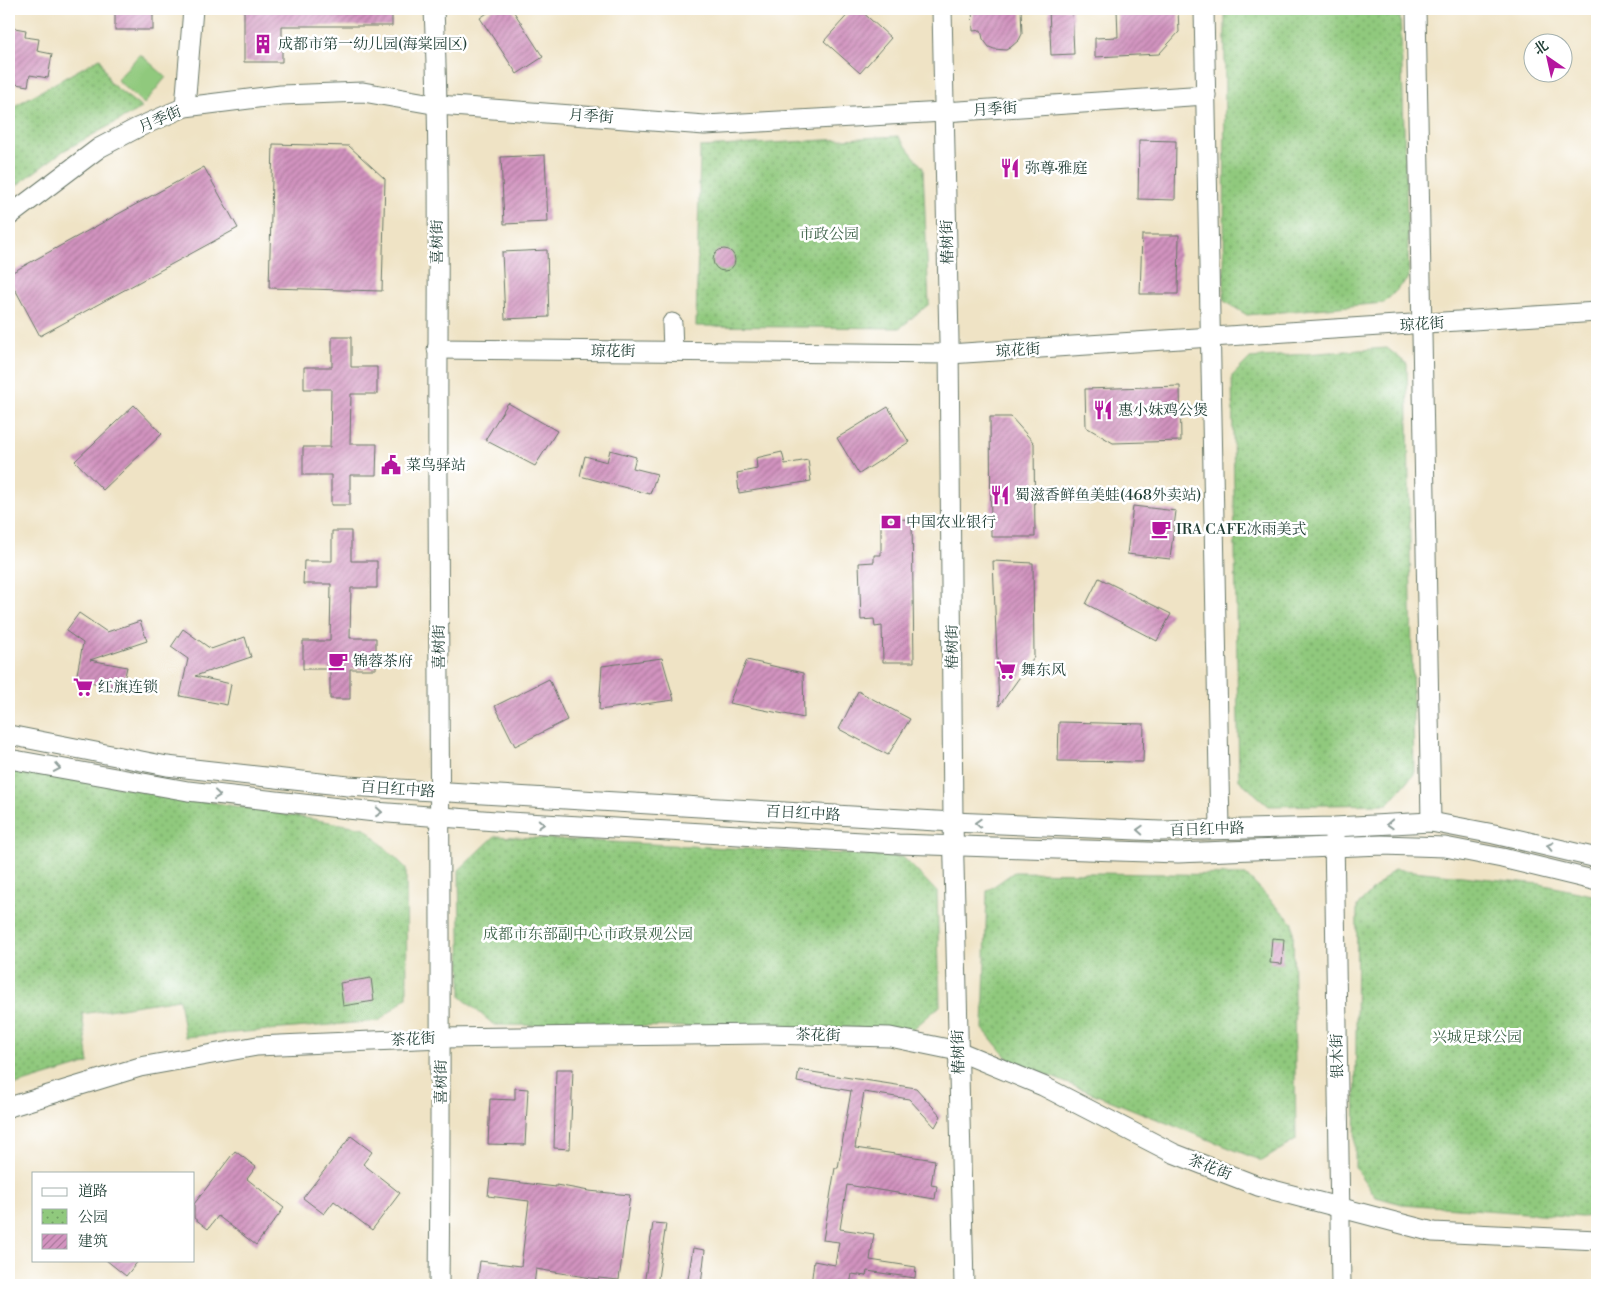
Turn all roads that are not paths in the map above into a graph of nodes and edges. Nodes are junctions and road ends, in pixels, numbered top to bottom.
1 (193, 9) edge
2 (434, 9) edge
3 (942, 9) edge
4 (1204, 9) edge
5 (1416, 9) edge
6 (1206, 95) junction
7 (438, 105) junction
8 (185, 108) junction
9 (944, 112) junction
10 (9, 216) edge
11 (1597, 312) edge
12 (672, 323) dead end
13 (1423, 324) junction
14 (1211, 337) junction
15 (437, 349) junction
16 (673, 351) junction
17 (949, 354) junction
18 (9, 735) edge
19 (9, 759) edge
20 (440, 792) junction
21 (440, 817) junction
22 (953, 822) junction
23 (1431, 822) junction
24 (1334, 827) junction
25 (1220, 828) junction
26 (954, 846) junction
27 (1334, 847) junction
28 (1597, 858) edge
29 (1597, 881) edge
30 (441, 1038) junction
31 (958, 1051) junction
32 (9, 1108) edge
33 (1339, 1207) junction
34 (1597, 1240) edge
35 (439, 1285) edge
36 (964, 1285) edge
37 (1341, 1285) edge

1 - 8 street
2 - 7 street, 喜树街
3 - 9 street, 椿树街
4 - 6 street
5 - 13 street
6 - 9 street, 月季街
6 - 14 street
7 - 8 street, 月季街
7 - 9 street, 月季街
7 - 15 street, 喜树街
8 - 10 street, 月季街
9 - 17 street, 椿树街
11 - 13 street, 琼花街
12 - 16 street
13 - 14 street, 琼花街
13 - 23 street
14 - 17 street, 琼花街
14 - 25 street
15 - 16 street, 琼花街
15 - 20 street, 喜树街
16 - 17 street, 琼花街
17 - 22 street, 椿树街
18 - 20 street, 百日红中路
19 -> 21 street, 百日红中路
20 - 21 street, 喜树街
20 - 22 street, 百日红中路
21 -> 26 street, 百日红中路
21 - 30 street, 喜树街
25 -> 22 street, 百日红中路
22 - 26 street, 椿树街
23 -> 24 street, 百日红中路
28 -> 23 street, 百日红中路
24 - 25 street, 百日红中路
24 - 27 street, 银木街
26 - 27 street, 百日红中路
26 - 31 street, 椿树街
27 - 29 street, 百日红中路
27 - 33 street, 银木街
30 - 31 street, 茶花街
30 - 32 street, 茶花街
30 - 35 street, 喜树街
31 - 33 street, 茶花街
31 - 36 street, 椿树街
33 - 34 street, 茶花街
33 - 37 street, 银木街

